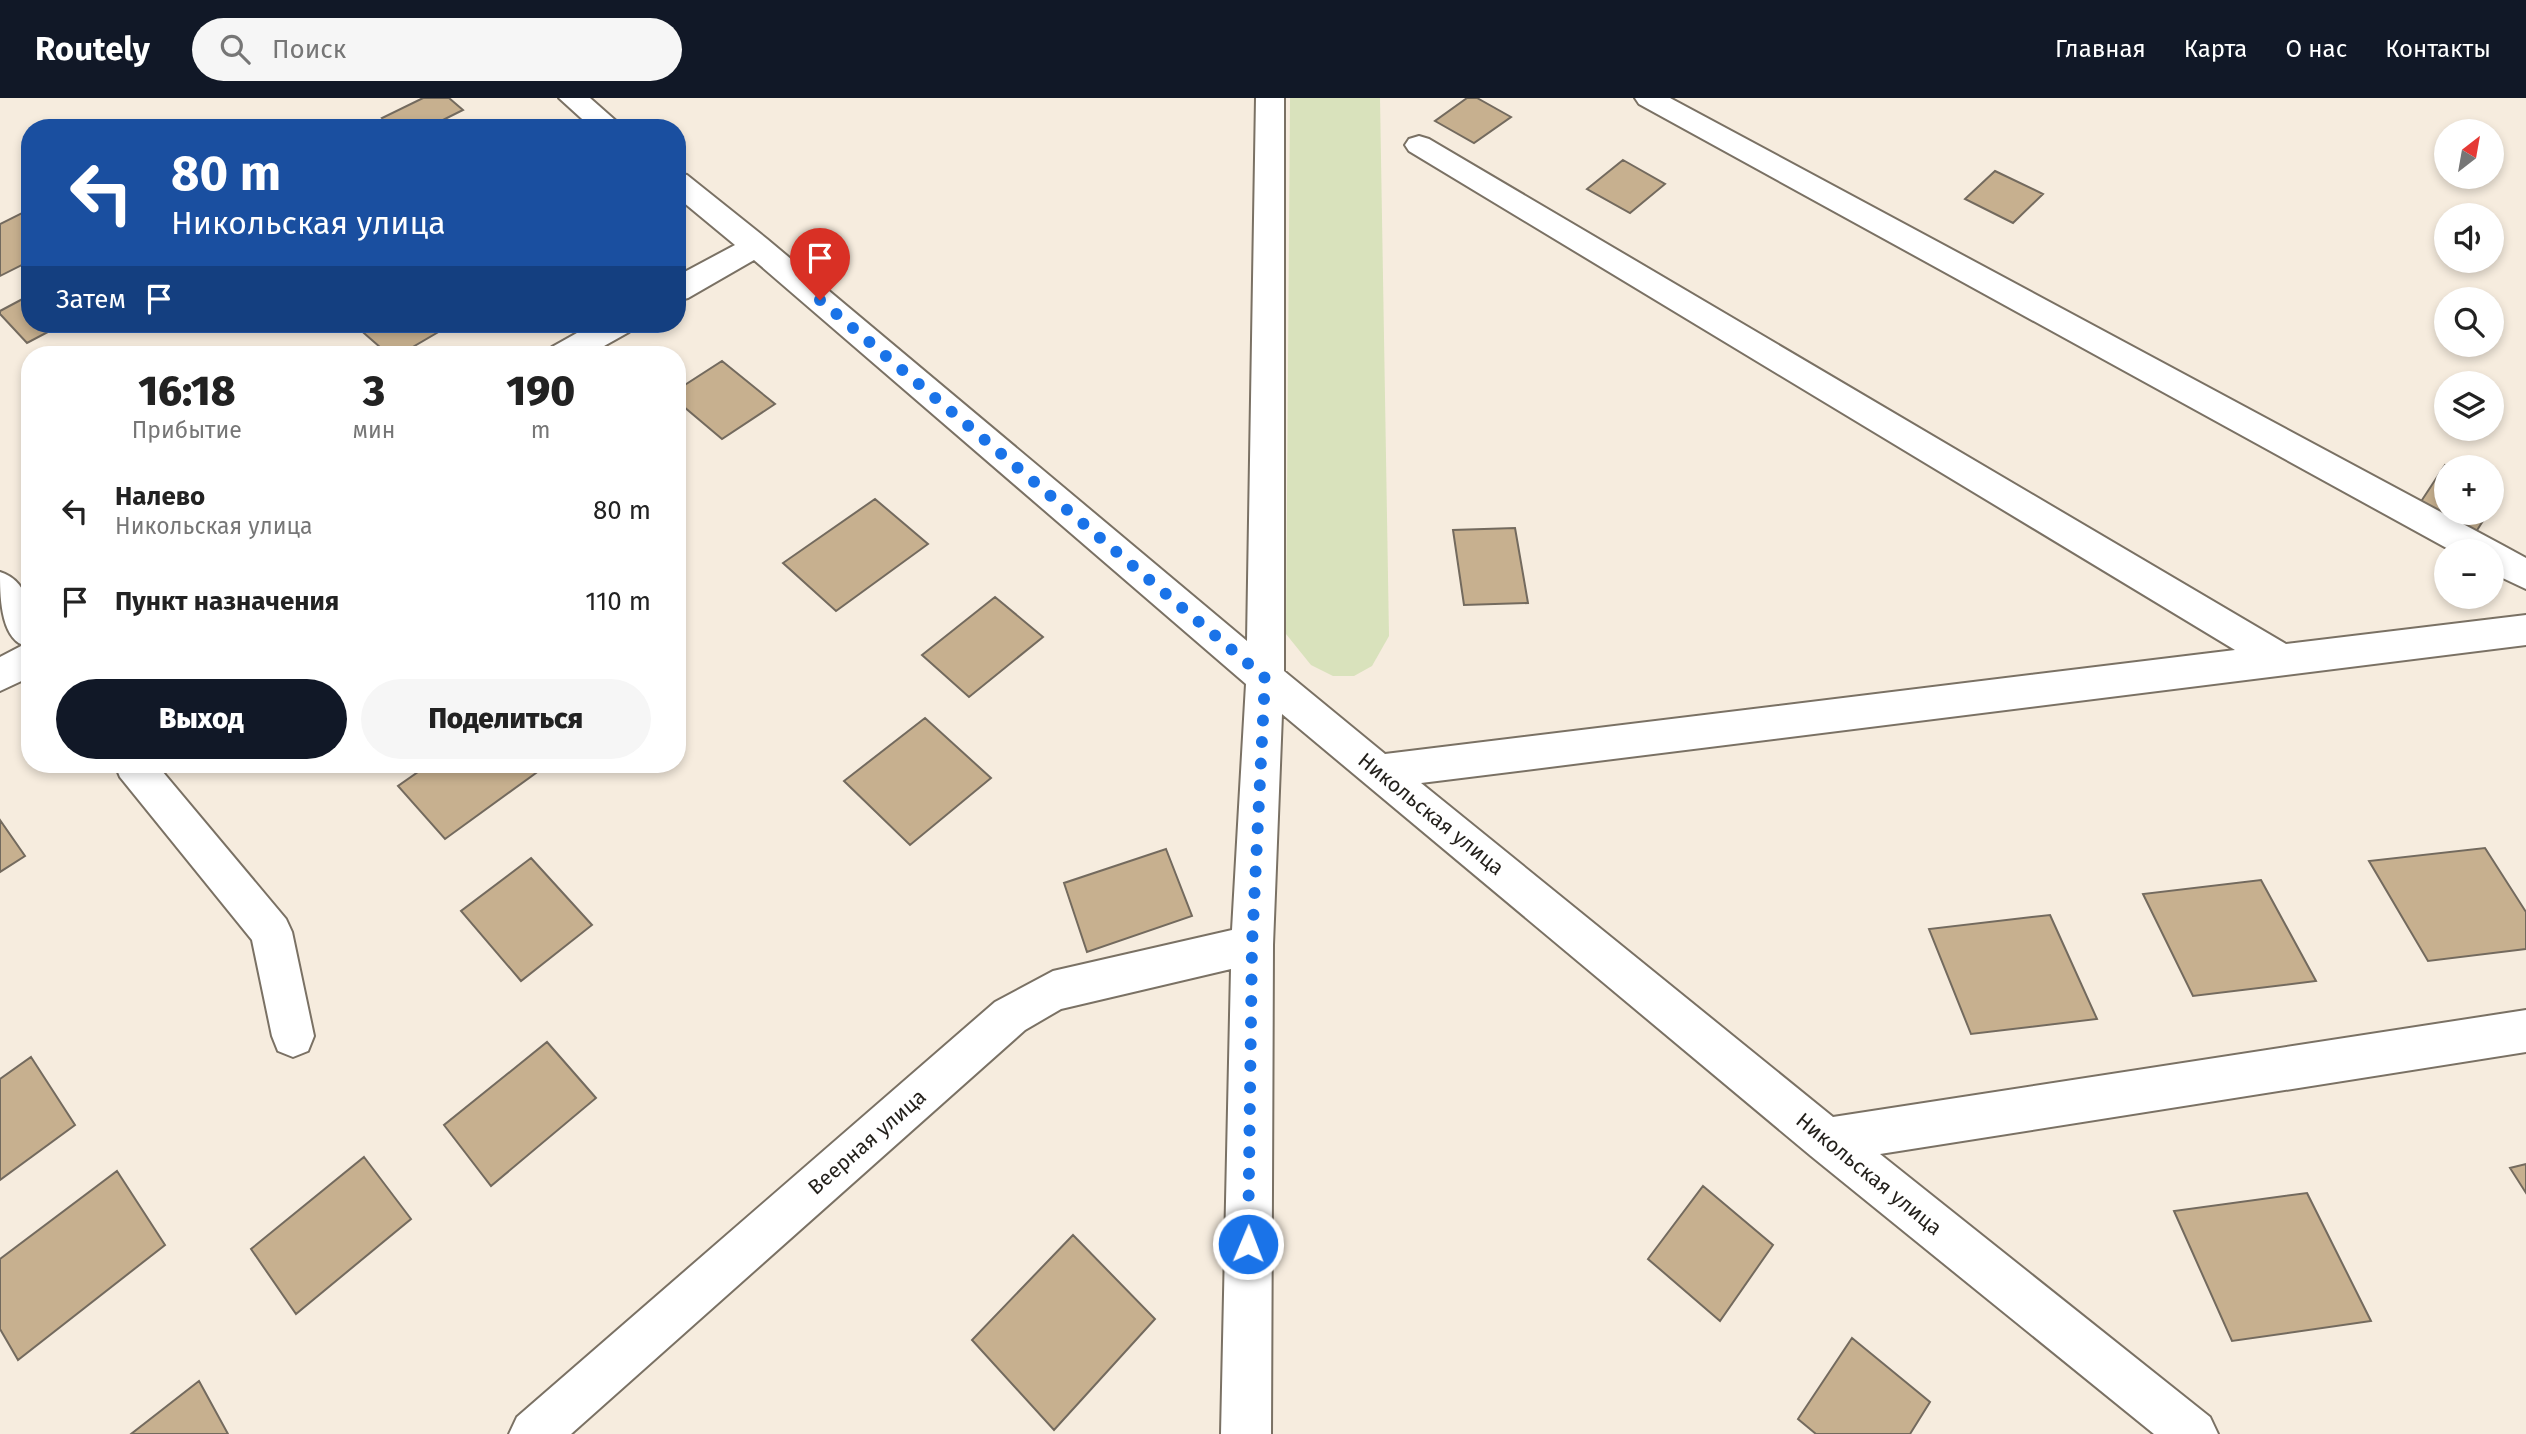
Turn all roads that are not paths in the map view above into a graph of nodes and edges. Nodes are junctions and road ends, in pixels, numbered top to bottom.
1 (573, 98) edge
2 (1270, 98) edge
3 (1649, 98) edge
4 (599, 119) edge
5 (1419, 145) dead end
6 (686, 189) edge
7 (756, 246) junction
8 (686, 285) edge
9 (602, 333) edge
10 (579, 346) edge
11 (2460, 539) edge
12 (2504, 563) edge
13 (2526, 575) edge
14 (0, 586) edge
15 (21, 619) edge
16 (2526, 630) edge
17 (2282, 660) junction
18 (21, 663) edge
19 (0, 676) edge
20 (1265, 678) junction
21 (1379, 771) junction
22 (141, 773) edge
23 (1252, 945) junction
24 (2526, 1031) edge
25 (293, 1036) dead end
26 (1827, 1140) junction
27 (534, 1434) edge
28 (1246, 1434) edge
29 (2193, 1434) edge

1 - 4 street
2 - 20 street
3 - 11 street
5 - 17 street
6 - 7 street, Никольская улица
7 - 8 street
7 - 20 street, Никольская улица
9 - 10 street
12 - 13 street
14 - 15 street
16 - 17 street
17 - 21 street
18 - 19 street
20 - 21 street, Никольская улица
20 - 23 street
21 - 26 street, Никольская улица
22 - 25 street
23 - 27 street, Веерная улица
23 - 28 street
24 - 26 street
26 - 29 street, Никольская улица

